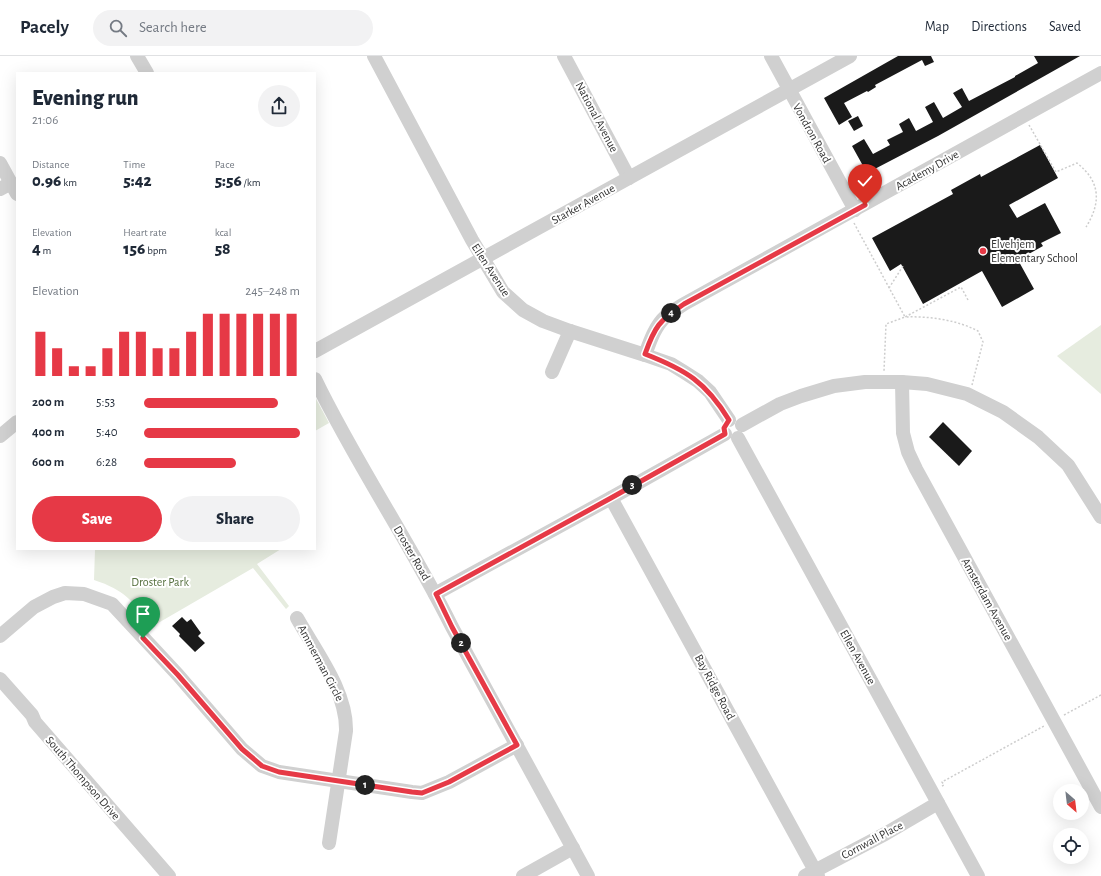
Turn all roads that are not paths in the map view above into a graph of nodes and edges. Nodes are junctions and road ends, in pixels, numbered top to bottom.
1 (138, 56) edge
2 (374, 56) edge
3 (564, 56) edge
4 (770, 56) edge
5 (850, 56) edge
6 (146, 72) edge
7 (1101, 73) edge
8 (789, 90) junction
9 (0, 163) edge
10 (630, 178) junction
11 (9, 188) edge
12 (854, 217) junction
13 (484, 259) junction
14 (570, 331) junction
15 (316, 350) edge
16 (645, 354) junction
17 (552, 372) dead end
18 (316, 381) edge
19 (902, 382) junction
20 (16, 423) edge
21 (736, 428) junction
22 (0, 436) edge
23 (611, 498) junction
24 (1101, 517) edge
25 (436, 594) junction
26 (297, 618) dead end
27 (0, 636) edge
28 (0, 679) edge
29 (517, 745) junction
30 (339, 780) junction
31 (934, 798) junction
32 (1101, 807) edge
33 (329, 843) dead end
34 (573, 848) junction
35 (813, 874) edge
36 (169, 876) edge
37 (523, 876) edge
38 (588, 876) edge
39 (978, 876) edge

1 - 6 street
2 - 13 street, Ellen Avenue
3 - 10 street, National Avenue
4 - 8 street, Vondron Road
5 - 8 street, Starker Avenue
7 - 12 street, Academy Drive
8 - 10 street, Starker Avenue
8 - 12 street, Vondron Road
9 - 11 street
10 - 13 street, Starker Avenue
12 - 16 street, Academy Drive
13 - 14 street, Ellen Avenue
13 - 15 street, Starker Avenue
14 - 16 street, Ellen Avenue
14 - 17 street
16 - 21 street, Ellen Avenue
18 - 25 street, Droster Road
19 - 21 street
19 - 24 street
19 - 32 street, Amsterdam Avenue
20 - 22 street
21 - 23 street
21 - 31 street, Ellen Avenue
23 - 25 street
23 - 35 street, Bay Ridge Road
25 - 29 street, Droster Road
26 - 30 street, Ammerman Circle
27 - 30 street
28 - 36 street, South Thompson Drive
29 - 30 street
29 - 34 street, Droster Road
30 - 33 street, Ammerman Circle
31 - 35 street, Cornwall Place
31 - 39 street, Ellen Avenue
34 - 37 street
34 - 38 street, Droster Road

